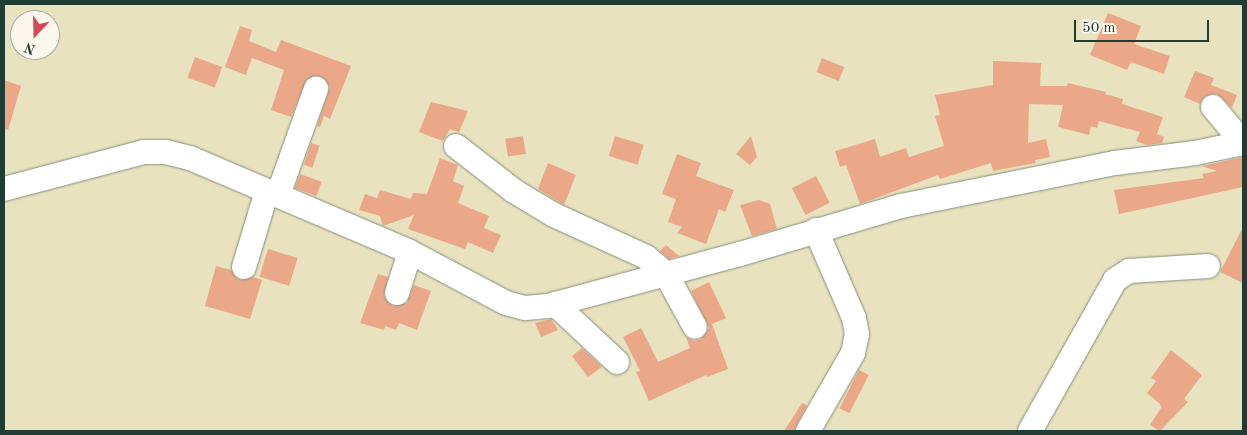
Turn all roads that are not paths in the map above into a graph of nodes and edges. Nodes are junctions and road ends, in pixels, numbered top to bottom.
1 (316, 89) dead end
2 (1213, 106) dead end
3 (1243, 143) edge
4 (456, 146) dead end
5 (4, 190) edge
6 (272, 193) junction
7 (816, 230) junction
8 (410, 252) junction
9 (1208, 266) dead end
10 (244, 267) dead end
11 (666, 274) junction
12 (397, 293) dead end
13 (555, 304) junction
14 (695, 327) dead end
15 (617, 362) dead end
16 (808, 431) edge
17 (1030, 431) edge

1 - 6 street
2 - 3 street
3 - 7 street
4 - 11 street
5 - 6 street
6 - 8 street
6 - 10 street
7 - 11 street
7 - 16 street
8 - 12 street
8 - 13 street
9 - 17 street
11 - 13 street
11 - 14 street
13 - 15 street

